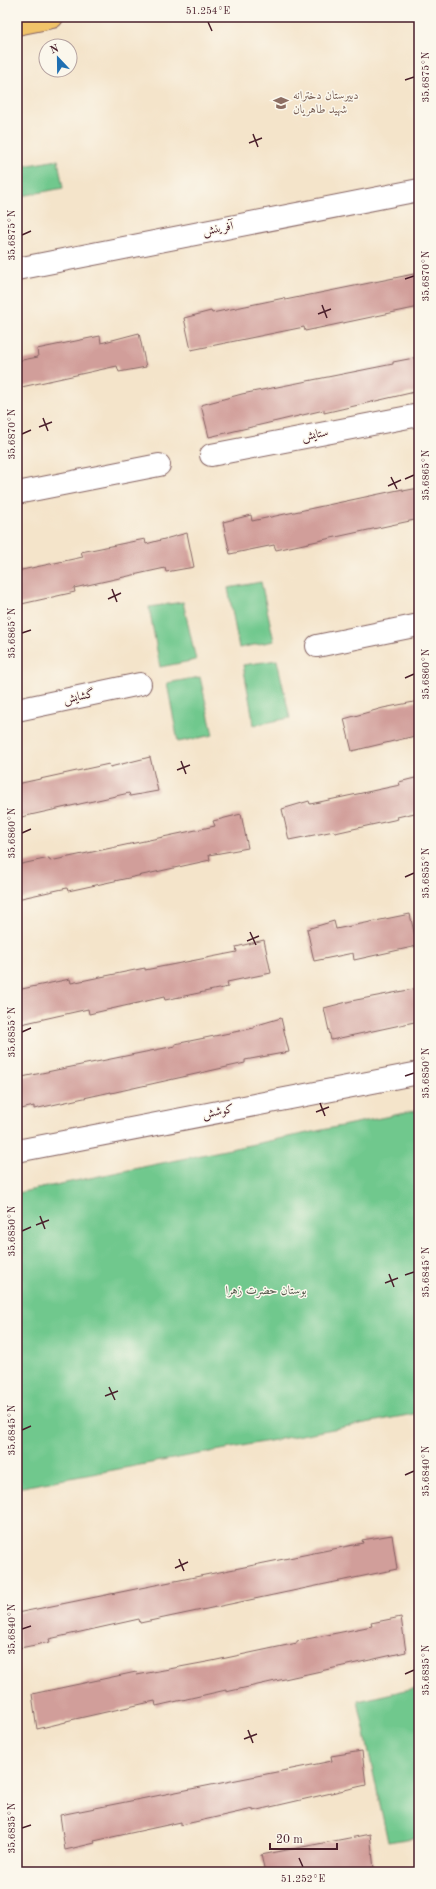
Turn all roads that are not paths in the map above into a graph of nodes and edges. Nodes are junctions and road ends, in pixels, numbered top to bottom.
1 (52, 17) edge
2 (17, 24) edge
3 (419, 190) edge
4 (17, 269) edge
5 (419, 414) edge
6 (211, 455) dead end
7 (159, 465) dead end
8 (17, 493) edge
9 (419, 625) edge
10 (317, 646) dead end
11 (140, 684) dead end
12 (17, 710) edge
13 (419, 1073) edge
14 (17, 1150) edge

1 - 2 main road
3 - 4 street, آفرینش
5 - 6 street, ستایش
7 - 8 street
9 - 10 street
11 - 12 street, گشایش
13 - 14 street, کوشش

